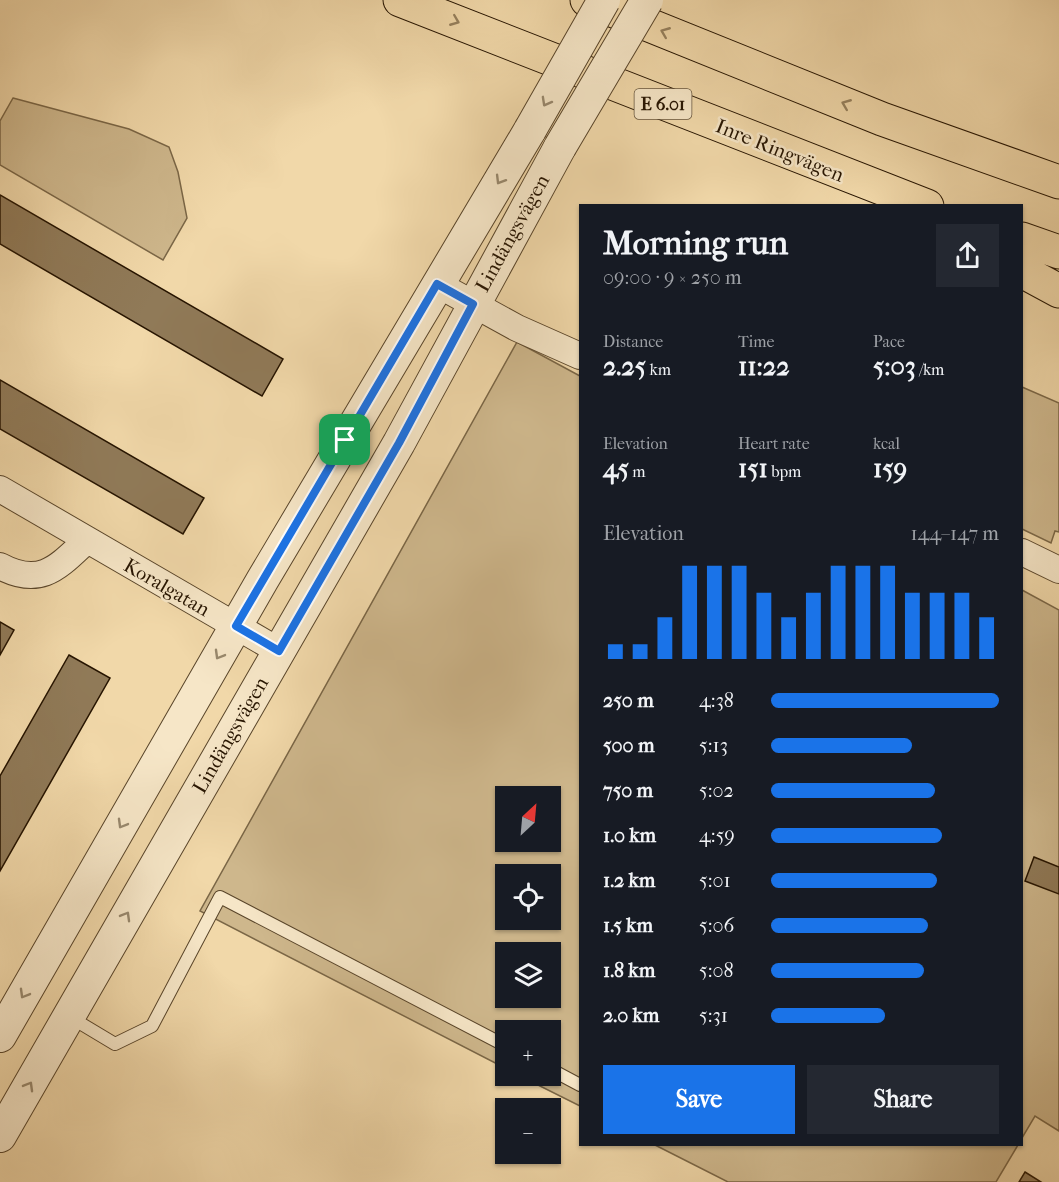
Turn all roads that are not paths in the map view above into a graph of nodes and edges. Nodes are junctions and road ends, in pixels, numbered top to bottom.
1 (400, 0) edge
2 (587, 0) edge
3 (604, 0) edge
4 (647, 0) edge
5 (882, 119) junction
6 (1059, 165) edge
7 (1059, 182) edge
8 (869, 185) junction
9 (902, 204) edge
10 (921, 204) edge
11 (1023, 239) edge
12 (1059, 252) edge
13 (1023, 272) edge
14 (437, 284) junction
15 (1059, 291) edge
16 (473, 304) junction
17 (579, 356) edge
18 (0, 489) edge
19 (87, 540) junction
20 (1023, 552) edge
21 (0, 566) edge
22 (1059, 570) edge
23 (236, 626) junction
24 (279, 651) junction
25 (69, 1017) junction
26 (0, 1036) edge
27 (495, 1040) edge
28 (561, 1075) edge
29 (579, 1084) edge
30 (0, 1136) edge

1 -> 8 highway, Inre Ringvägen / E 6.01
5 -> 2 highway
3 -> 14 street, Lindängsvägen, bridge
4 - 16 street, Lindängsvägen, bridge
5 - 6 highway
5 - 7 highway
8 - 9 highway
8 - 10 highway, Inre Ringvägen / E 6.01
11 - 12 highway
13 - 15 highway
14 - 16 street
14 - 23 street, Lindängsvägen
16 - 17 street
16 - 24 street, Lindängsvägen
18 - 19 street, Koralgatan
19 - 21 street
19 - 23 street, Koralgatan
20 - 22 street
23 - 24 street, Koralgatan
23 -> 26 street, Lindängsvägen
25 -> 24 street, Lindängsvägen
25 - 27 lane
30 -> 25 street, Lindängsvägen
28 - 29 lane

